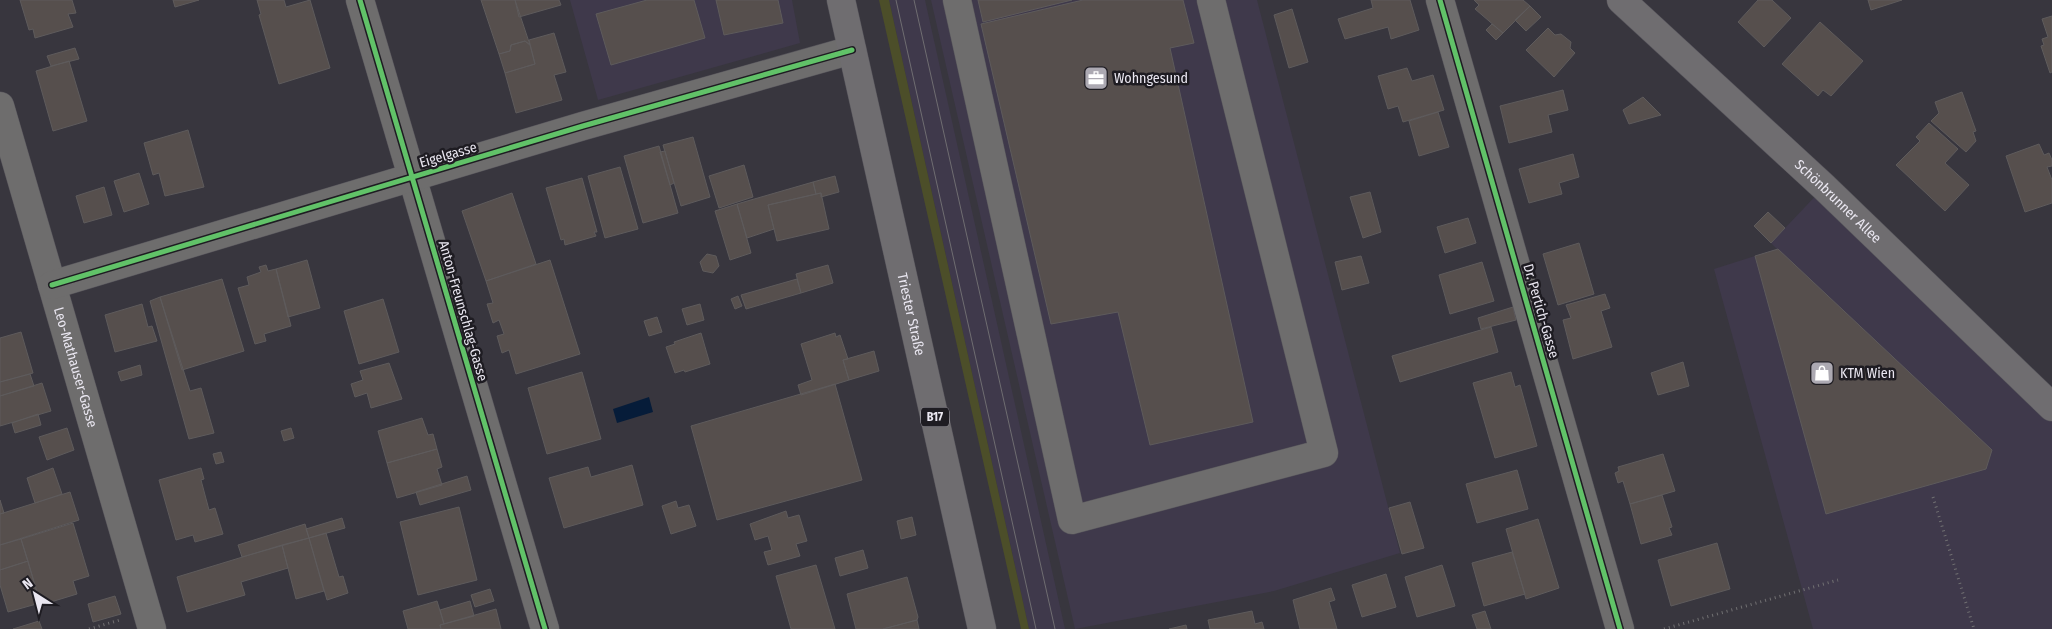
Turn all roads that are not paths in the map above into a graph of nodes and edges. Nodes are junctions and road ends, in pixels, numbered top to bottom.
1 (360, 0) edge
2 (841, 0) edge
3 (957, 0) edge
4 (1211, 0) edge
5 (1440, 0) edge
6 (1621, 0) edge
7 (852, 50) junction
8 (0, 106) edge
9 (412, 177) junction
10 (52, 285) junction
11 (2052, 407) edge
12 (152, 629) edge
13 (544, 629) edge
14 (982, 629) edge
15 (1620, 629) edge

1 - 9 street, Anton-Freunschlag-Gasse
2 - 7 main road, Triester Straße / B17
3 - 4 street
5 - 15 street, Dr. Pertich-Gasse
6 - 11 main road, Schönbrunner Allee
7 - 9 street, Eigelgasse
7 - 14 main road, Triester Straße / B17
8 - 10 street, Leo-Mathauser-Gasse
9 - 10 street, Eigelgasse
9 - 13 street, Anton-Freunschlag-Gasse
10 - 12 street, Leo-Mathauser-Gasse

